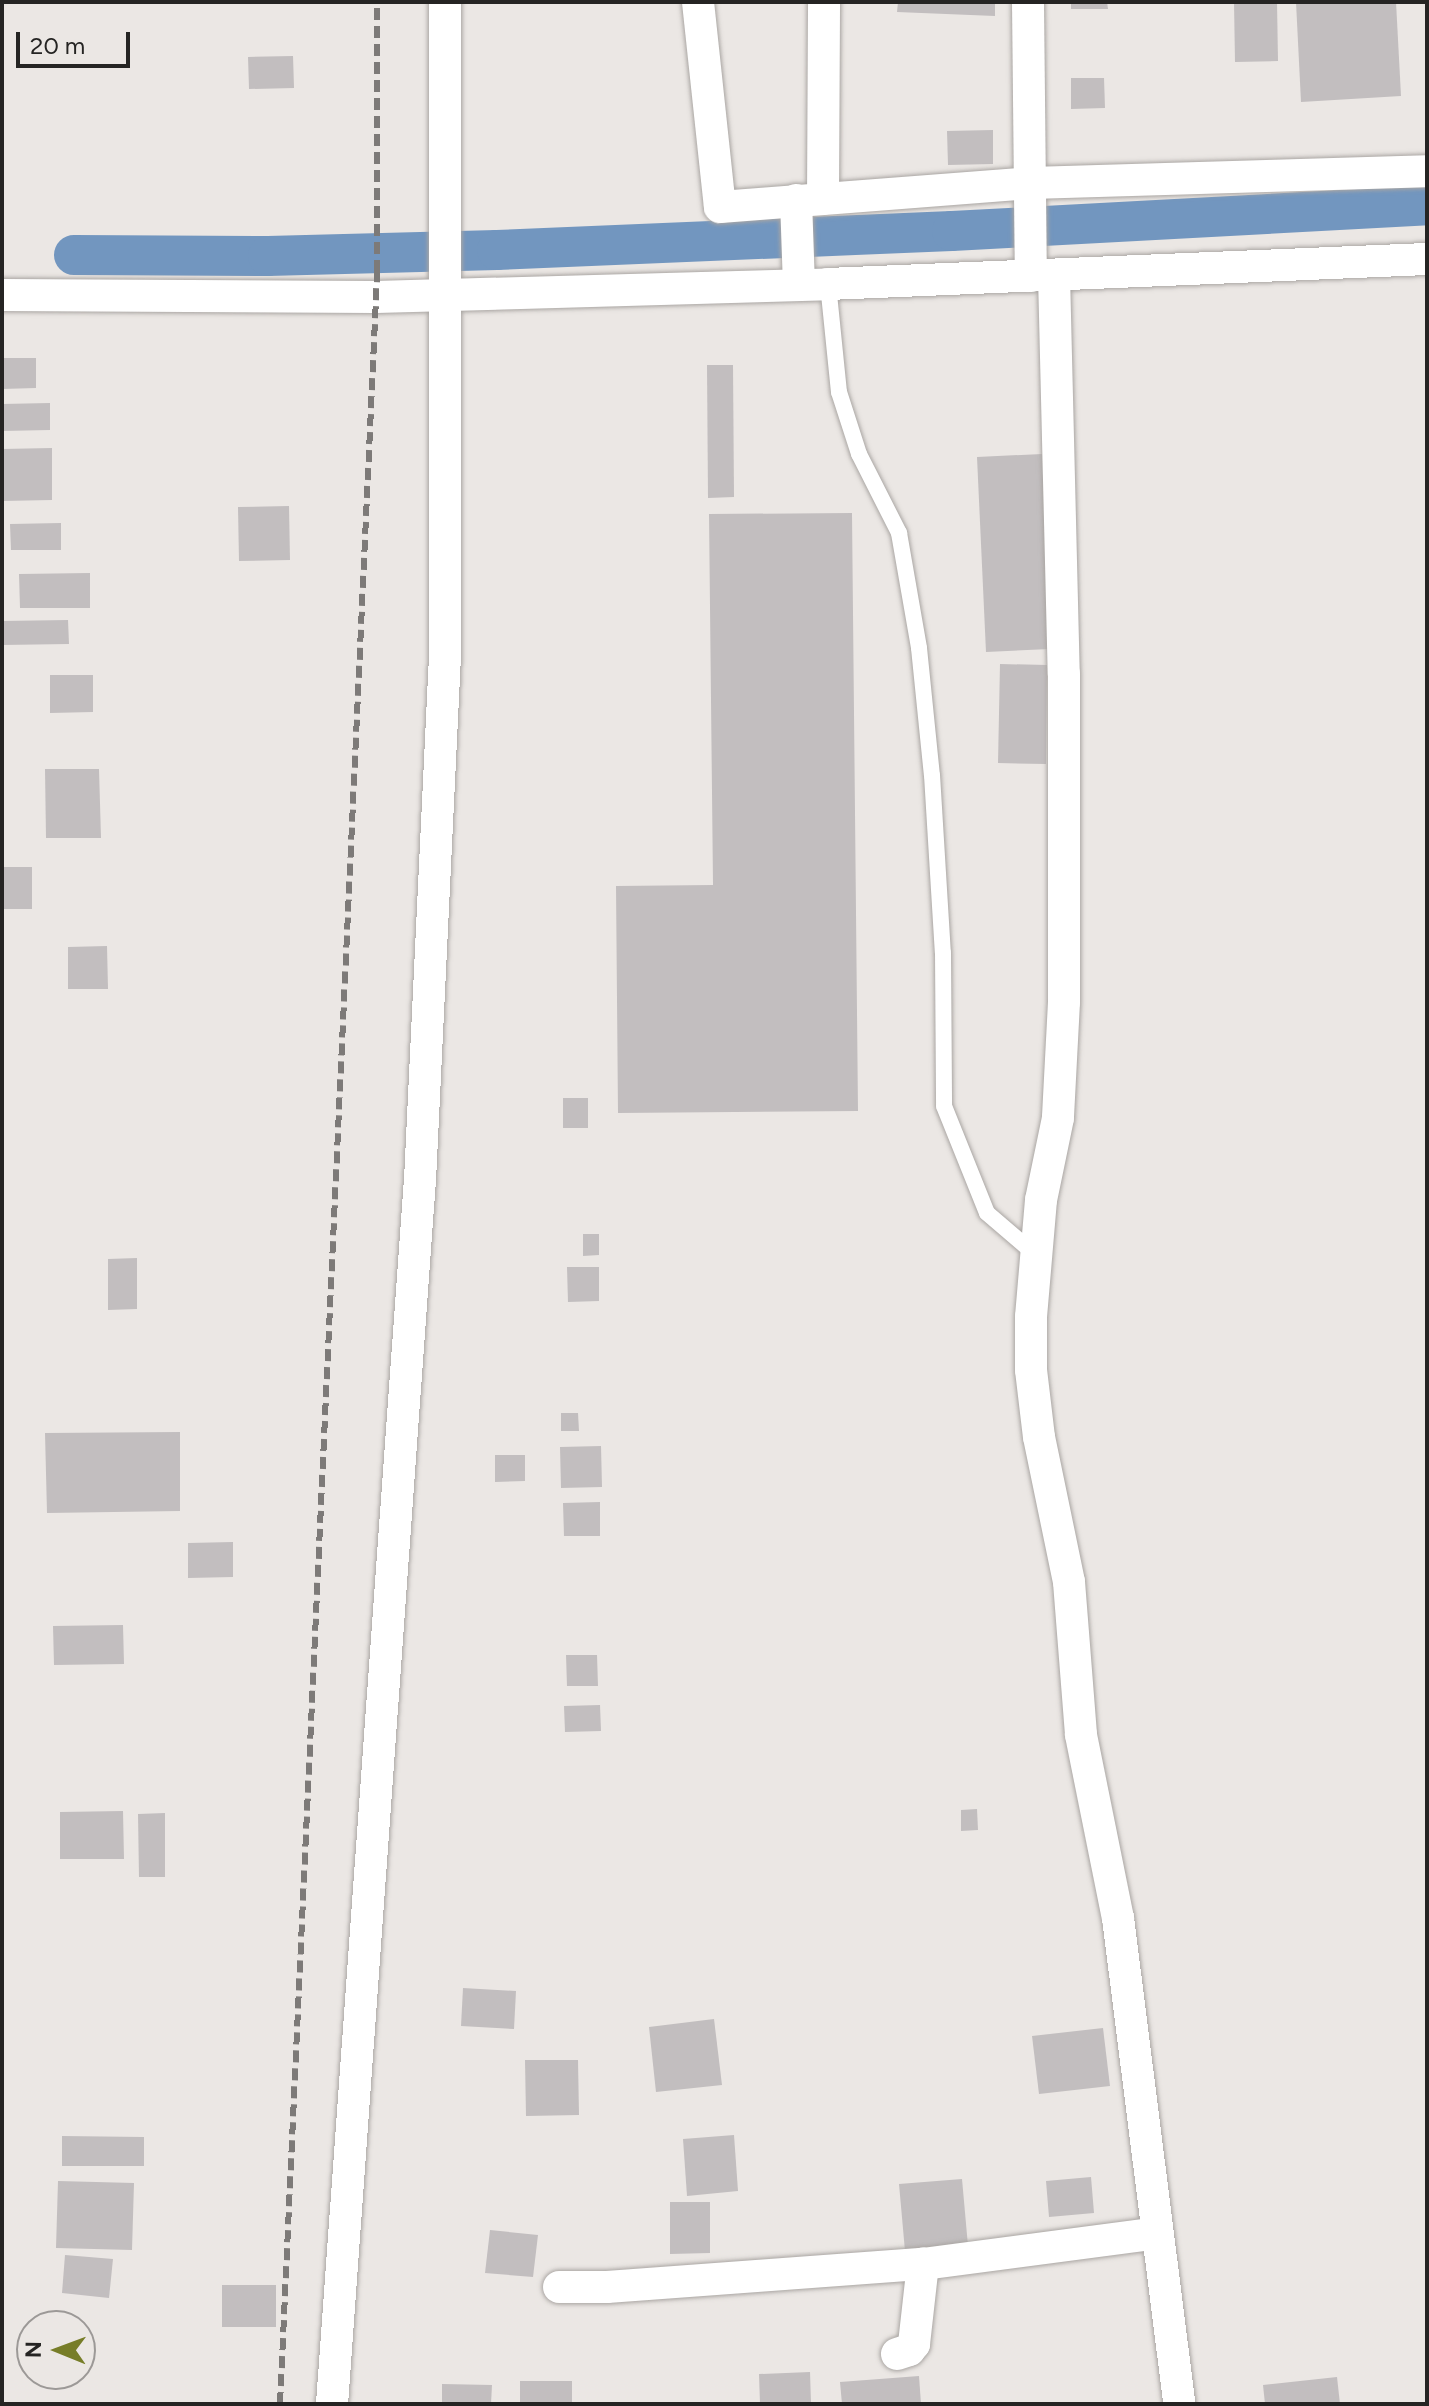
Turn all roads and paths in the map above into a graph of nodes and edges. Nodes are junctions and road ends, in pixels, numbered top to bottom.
1 (445, 2) edge
2 (698, 2) edge
3 (824, 2) edge
4 (1028, 2) edge
5 (1427, 171) edge
6 (1031, 192) junction
7 (805, 208) junction
8 (1427, 259) edge
9 (1039, 271) junction
10 (808, 279) junction
11 (446, 285) junction
12 (2, 295) edge
13 (1036, 1255) junction
14 (1157, 2233) junction
15 (923, 2264) junction
16 (559, 2287) dead end
17 (897, 2354) dead end
18 (332, 2404) edge
19 (1179, 2404) edge

1 - 11 street
2 - 7 street
3 - 7 street
4 - 6 street
5 - 6 street
6 - 7 street
6 - 9 street
7 - 10 street
8 - 9 street
9 - 10 street
9 - 13 street
10 - 11 street
10 - 13 lane
11 - 12 street
11 - 18 street
13 - 14 street
14 - 15 street
14 - 19 street
15 - 16 street
15 - 17 street

